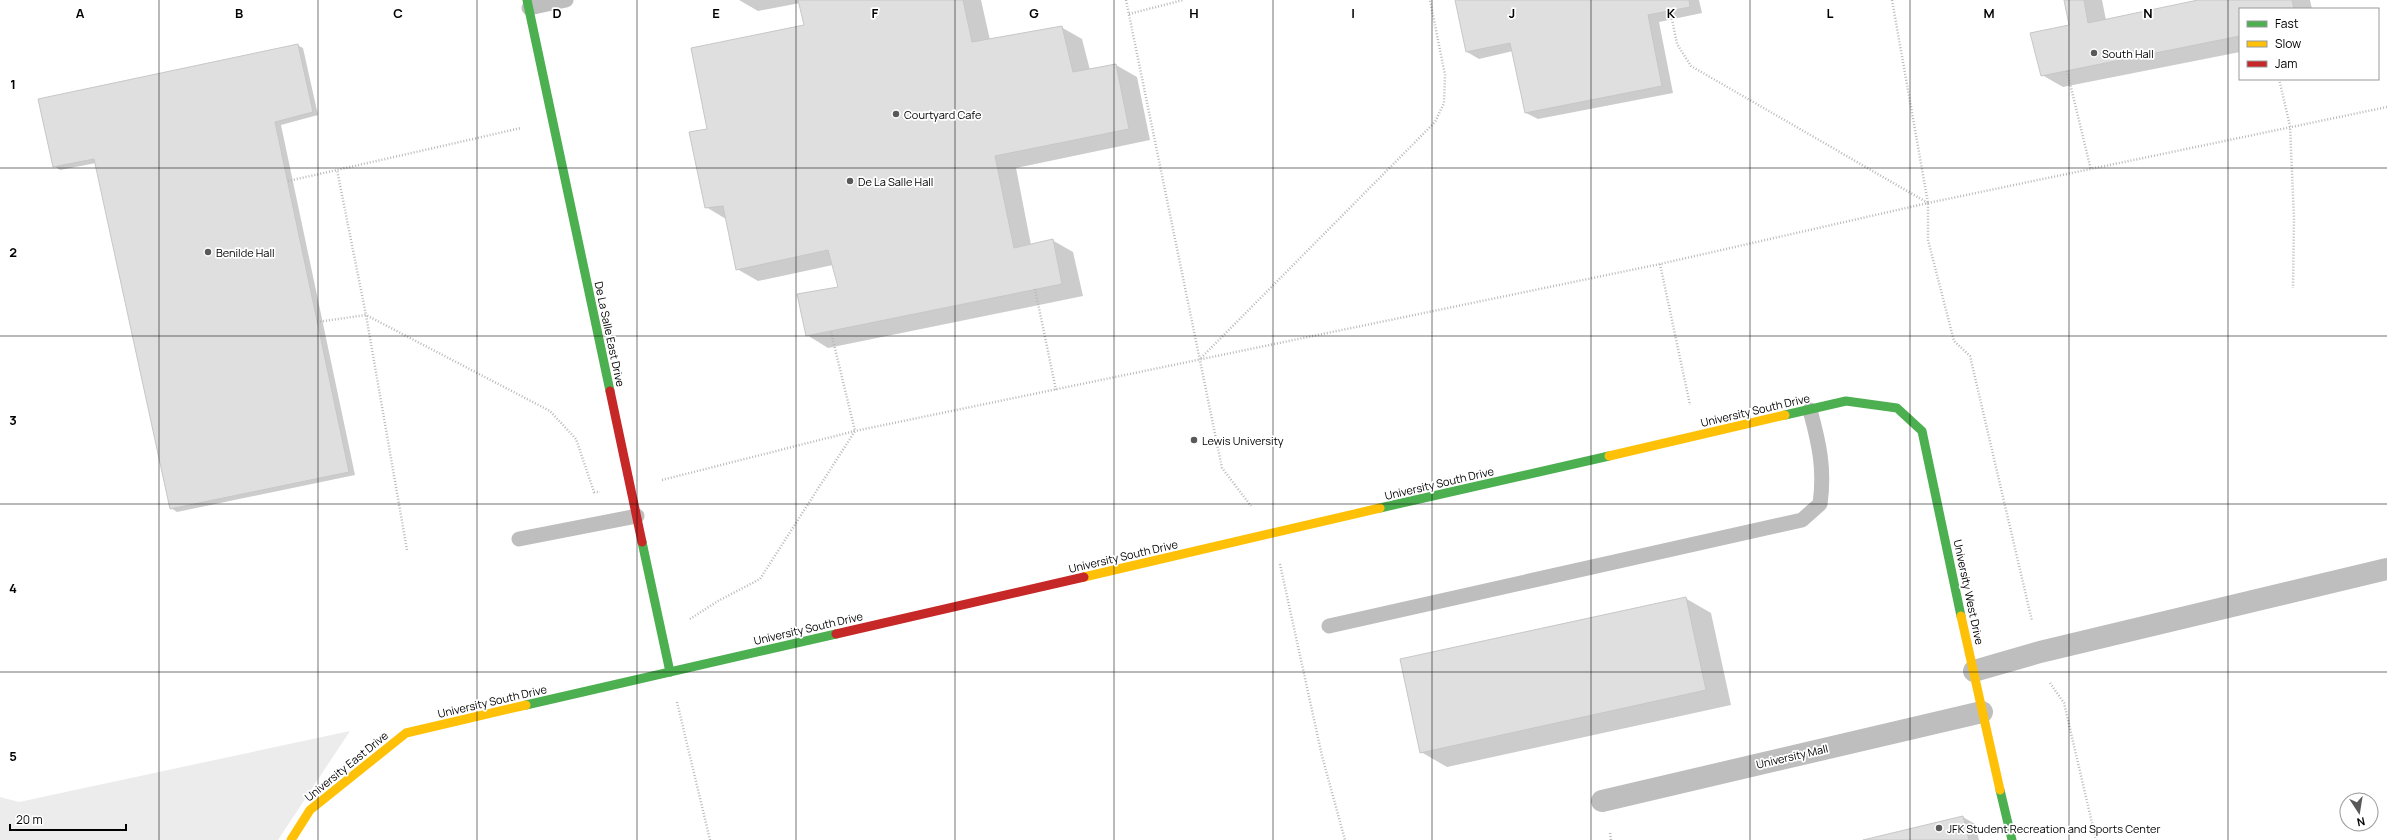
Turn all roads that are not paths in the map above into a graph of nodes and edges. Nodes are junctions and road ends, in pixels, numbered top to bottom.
1 (566, 0) edge
2 (528, 4) edge
3 (1846, 401) joint
4 (1810, 410) junction
5 (637, 516) junction
6 (519, 539) dead end
7 (2387, 569) edge
8 (1329, 626) dead end
9 (1974, 671) junction
10 (670, 672) junction
11 (1982, 712) junction
12 (406, 733) joint
13 (1602, 801) dead end
14 (291, 840) edge
15 (2012, 840) edge

1 - 2 lane
2 - 5 street, De La Salle East Drive
3 - 4 street, University South Drive
3 - 9 street, University West Drive
4 - 8 lane
4 - 10 street, University South Drive
5 - 6 lane
5 - 10 street, De La Salle East Drive
7 - 9 street
9 - 11 street, University West Drive
10 - 12 street, University South Drive
11 - 13 street, University Mall
11 - 15 street, University West Drive
12 - 14 street, University East Drive

